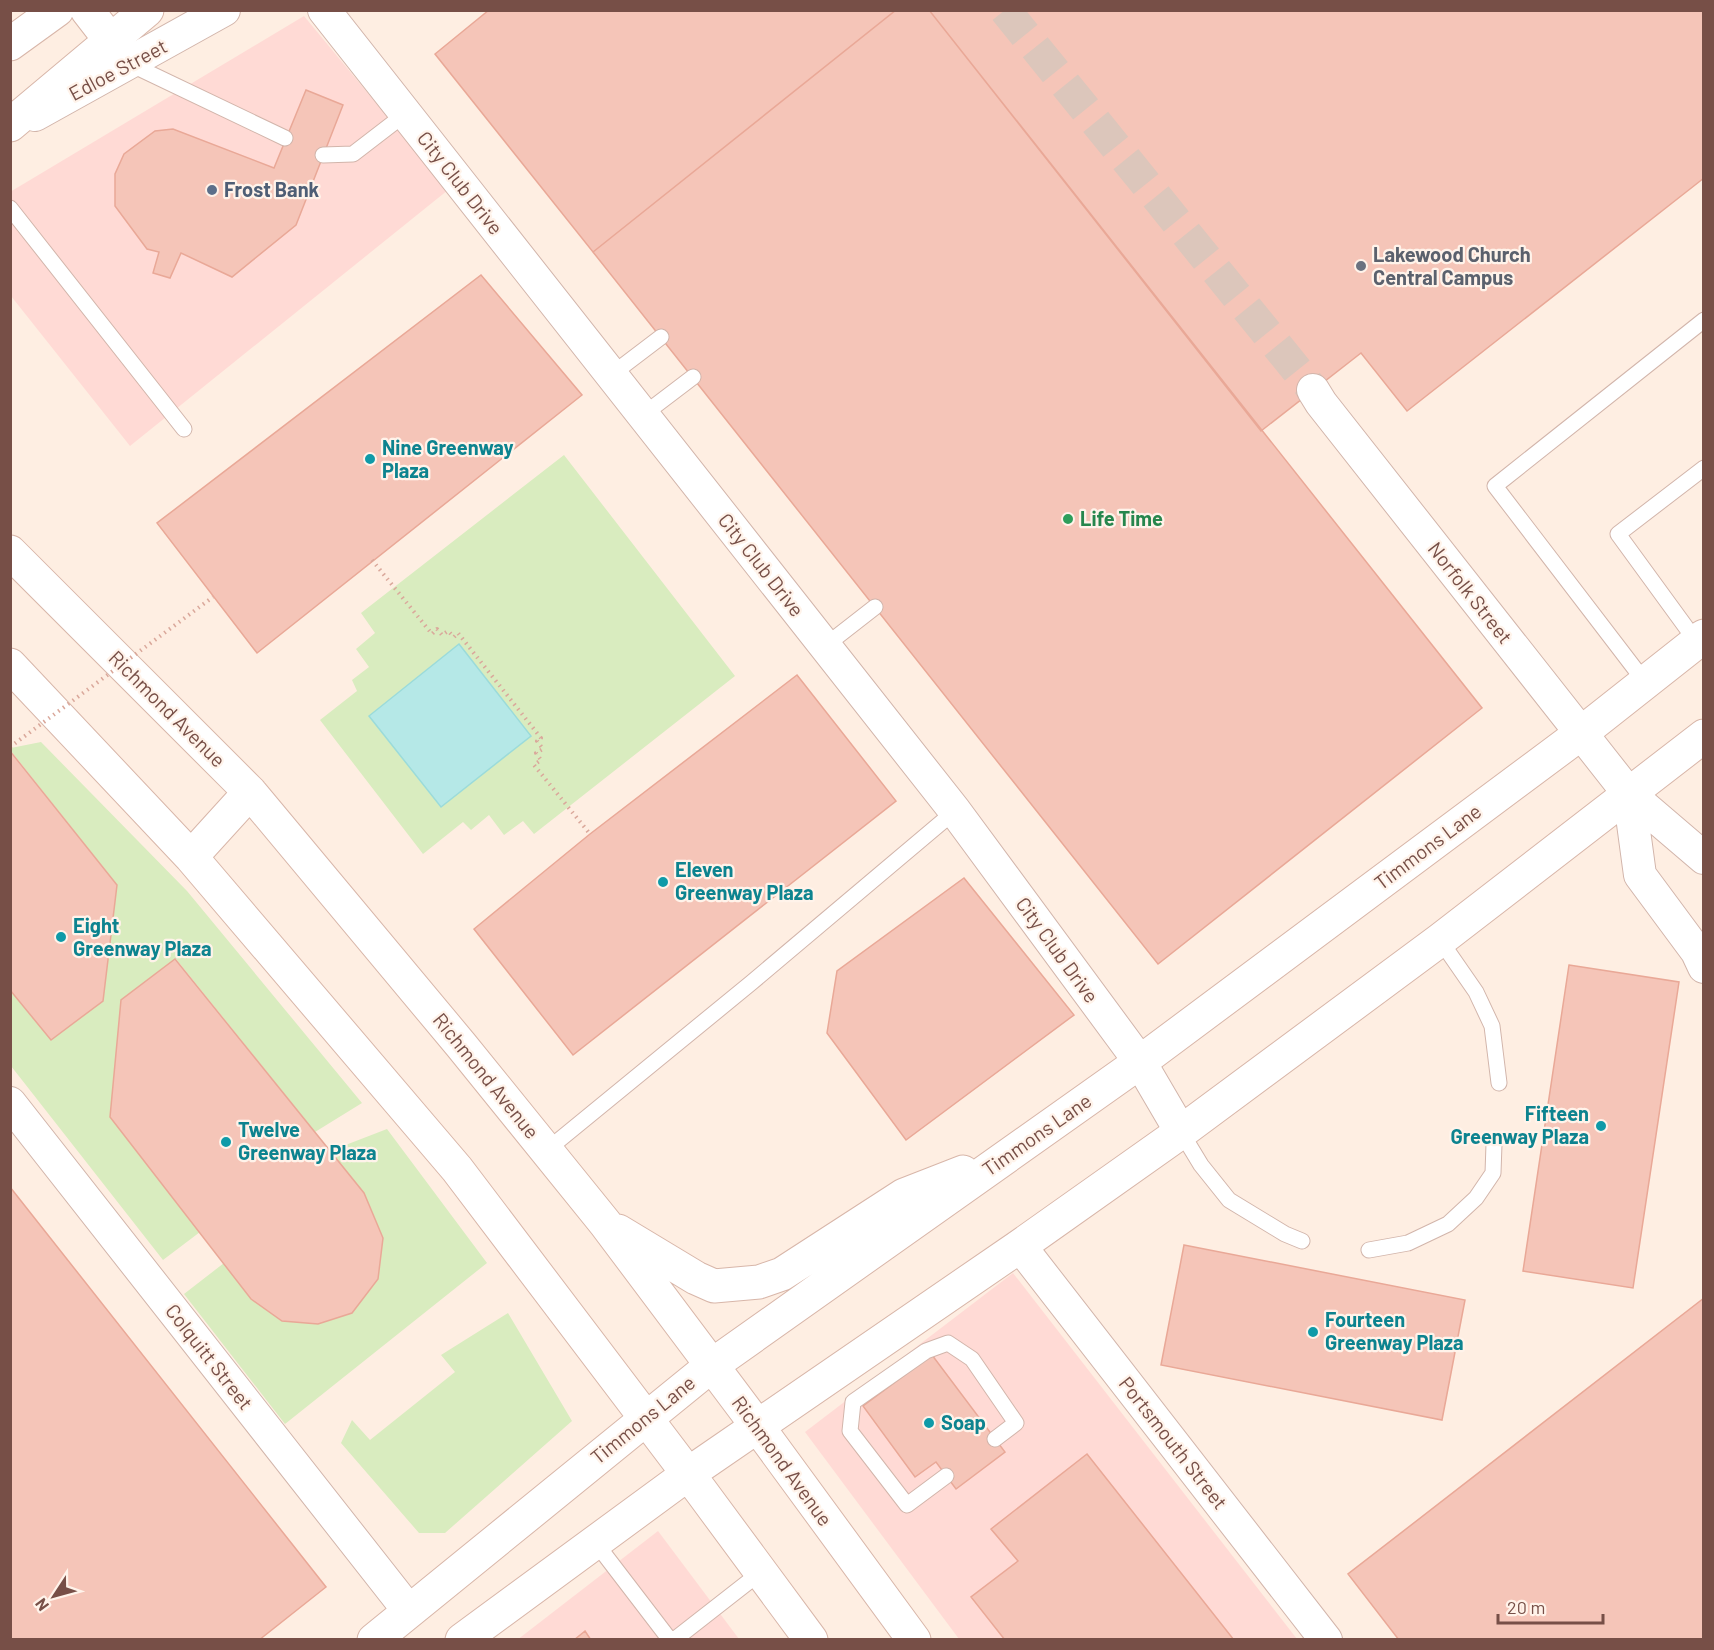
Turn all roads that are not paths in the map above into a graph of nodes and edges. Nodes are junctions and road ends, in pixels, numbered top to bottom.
1 (57, 10) edge
2 (87, 10) edge
3 (147, 10) edge
4 (224, 10) edge
5 (324, 10) edge
6 (10, 44) edge
7 (120, 52) junction
8 (405, 114) junction
9 (10, 127) edge
10 (285, 138) dead end
11 (323, 155) dead end
12 (10, 208) edge
13 (1704, 320) edge
14 (661, 337) dead end
15 (611, 375) junction
16 (693, 377) dead end
17 (1313, 390) tunnel mouth
18 (643, 415) junction
19 (184, 429) dead end
20 (1704, 468) edge
21 (10, 552) edge
22 (875, 607) dead end
23 (1700, 638) edge
24 (825, 646) junction
25 (10, 665) edge
26 (1645, 682) junction
27 (1580, 734) junction
28 (1704, 736) edge
29 (250, 792) junction
30 (1629, 794) junction
31 (955, 811) junction
32 (191, 857) junction
33 (1704, 858) edge
34 (1440, 940) junction
35 (1704, 967) edge
36 (1140, 1062) junction
37 (1499, 1083) dead end
38 (10, 1103) edge
39 (1182, 1132) junction
40 (1494, 1144) dead end
41 (547, 1150) junction
42 (1010, 1154) junction
43 (605, 1223) junction
44 (1302, 1241) dead end
45 (1020, 1246) junction
46 (1368, 1250) dead end
47 (711, 1366) junction
48 (646, 1418) junction
49 (758, 1427) junction
50 (995, 1439) dead end
51 (688, 1474) junction
52 (946, 1476) dead end
53 (595, 1542) junction
54 (761, 1572) junction
55 (409, 1611) junction
56 (374, 1640) edge
57 (462, 1640) edge
58 (672, 1640) edge
59 (811, 1640) edge
60 (914, 1640) edge
61 (1326, 1640) edge

1 - 6 main road
2 - 7 main road
3 - 7 main road, Edloe Street
4 - 7 street, Edloe Street
5 - 8 street, City Club Drive
7 - 9 main road, Edloe Street
7 - 10 lane
8 - 11 lane
8 - 15 street, City Club Drive
12 - 19 lane
13 - 26 lane
14 - 15 lane
15 - 18 street, City Club Drive
16 - 18 lane
17 - 27 street, Norfolk Street
18 - 24 street, City Club Drive
20 - 23 lane
21 - 29 main road, Richmond Avenue
22 - 24 lane
23 - 26 main road, Timmons Lane
24 - 31 street, City Club Drive
25 - 32 main road
26 - 27 main road, Timmons Lane
27 - 30 street, Norfolk Street
27 - 36 main road, Timmons Lane
28 - 30 main road
29 - 32 main road
29 - 41 main road, Richmond Avenue
30 - 33 street, Norfolk Street
30 - 34 main road
30 - 35 street
31 - 36 street, City Club Drive
31 - 41 lane
32 - 48 main road
34 - 37 lane
34 - 39 main road
36 - 39 street, City Club Drive
36 - 42 main road, Timmons Lane
38 - 55 street, Colquitt Street
39 - 44 lane
39 - 45 main road
40 - 46 lane
41 - 43 main road, Richmond Avenue
42 - 43 main road
42 - 47 main road, Timmons Lane
43 - 47 main road, Richmond Avenue
45 - 49 main road
45 - 61 street, Portsmouth Street
47 - 48 main road, Timmons Lane
47 - 49 main road, Richmond Avenue
48 - 51 main road
48 - 55 main road, Timmons Lane
49 - 51 main road
49 - 60 main road, Richmond Avenue
50 - 52 lane
51 - 53 main road
51 - 54 main road
53 - 57 main road
53 - 58 lane
54 - 58 lane
54 - 59 main road
55 - 56 main road, Timmons Lane

